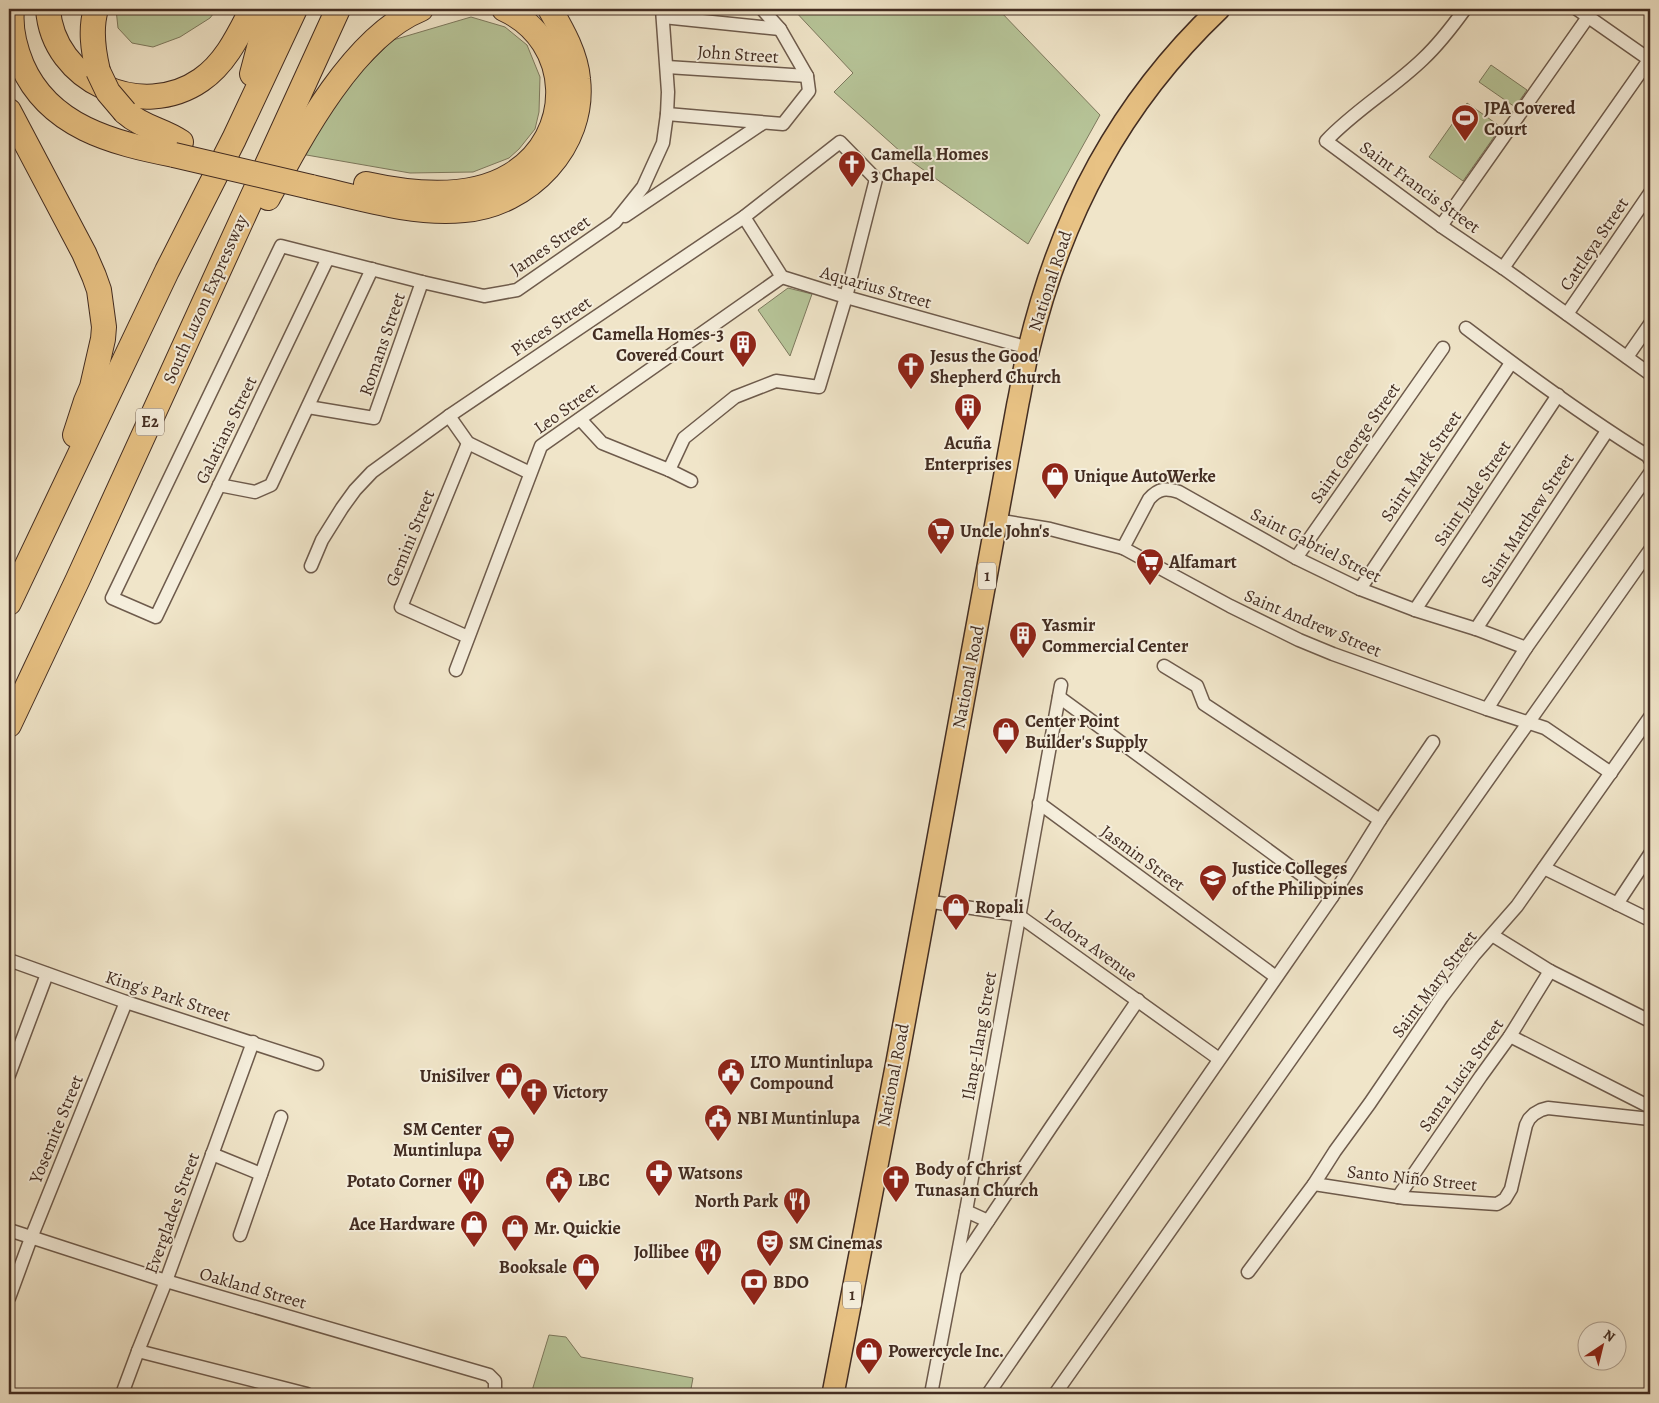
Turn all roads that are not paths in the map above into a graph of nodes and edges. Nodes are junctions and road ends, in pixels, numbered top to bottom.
1 (12, 9) edge
2 (24, 9) edge
3 (48, 9) edge
4 (96, 9) edge
5 (252, 9) edge
6 (271, 9) edge
7 (295, 9) edge
8 (338, 9) edge
9 (421, 9) edge
10 (504, 9) edge
11 (550, 9) edge
12 (762, 9) edge
13 (1219, 9) edge
14 (1465, 9) edge
15 (1577, 9) edge
16 (663, 13) edge
17 (1588, 17) junction
18 (524, 18) edge
19 (780, 29) junction
20 (1650, 60) edge
21 (667, 67) junction
22 (808, 76) junction
23 (9, 111) edge
24 (667, 114) junction
25 (763, 123) junction
26 (234, 139) junction
27 (177, 148) junction
28 (313, 180) junction
29 (1650, 193) edge
30 (744, 217) junction
31 (615, 222) junction
32 (1442, 226) junction
33 (328, 258) junction
34 (222, 264) junction
35 (1503, 268) junction
36 (372, 269) junction
37 (782, 277) junction
38 (422, 282) junction
39 (846, 297) junction
40 (1567, 314) junction
41 (1650, 324) edge
42 (1466, 328) dead end
43 (1028, 348) junction
44 (1443, 348) dead end
45 (1627, 356) junction
46 (1511, 363) junction
47 (1650, 374) edge
48 (1558, 395) junction
49 (308, 406) junction
50 (449, 416) junction
51 (580, 418) junction
52 (1607, 431) junction
53 (468, 442) junction
54 (1650, 460) edge
55 (669, 470) junction
56 (530, 473) junction
57 (1650, 474) edge
58 (691, 481) dead end
59 (219, 485) junction
60 (58, 500) junction
61 (996, 520) junction
62 (1123, 548) junction
63 (1650, 550) edge
64 (1296, 558) junction
65 (311, 566) dead end
66 (1360, 589) junction
67 (9, 603) edge
68 (1415, 610) junction
69 (156, 617) joint
70 (1476, 629) junction
71 (468, 637) junction
72 (1526, 648) junction
73 (1164, 666) dead end
74 (456, 670) dead end
75 (1487, 709) junction
76 (1650, 717) edge
77 (1528, 723) junction
78 (9, 725) edge
79 (1432, 742) dead end
80 (1611, 773) junction
81 (1039, 803) junction
82 (1380, 820) junction
83 (1650, 854) edge
84 (1544, 868) junction
85 (1332, 897) junction
86 (926, 901) junction
87 (1617, 904) junction
88 (1018, 915) junction
89 (1650, 920) edge
90 (1492, 935) junction
91 (9, 960) edge
92 (1550, 971) junction
93 (47, 974) junction
94 (1276, 977) junction
95 (1138, 1000) junction
96 (126, 1002) junction
97 (1650, 1021) edge
98 (1510, 1036) junction
99 (253, 1042) junction
100 (1219, 1059) junction
101 (317, 1064) dead end
102 (9, 1075) edge
103 (1650, 1106) edge
104 (281, 1117) dead end
105 (1650, 1118) edge
106 (212, 1154) junction
107 (261, 1174) junction
108 (1314, 1184) junction
109 (1398, 1197) junction
110 (966, 1211) junction
111 (988, 1221) junction
112 (9, 1230) edge
113 (240, 1235) dead end
114 (31, 1238) junction
115 (1248, 1272) dead end
116 (952, 1275) junction
117 (166, 1281) junction
118 (9, 1298) edge
119 (138, 1351) junction
120 (122, 1394) edge
121 (307, 1394) edge
122 (495, 1394) edge
123 (833, 1394) edge
124 (931, 1394) edge
125 (988, 1394) edge
126 (1055, 1394) edge

1 - 27 highway
2 - 27 highway
3 - 5 highway
4 - 27 highway, bridge
6 - 26 highway
7 - 26 highway
8 - 34 highway, South Luzon Expressway / E2
9 - 34 highway
10 - 18 highway
11 - 28 highway
12 - 19 street
13 - 43 highway, National Road / 1
14 - 32 street, Saint Francis Street
15 - 17 street
16 - 19 street
16 - 21 street, James Street
17 - 20 street
17 - 32 street
18 - 28 highway
19 - 22 street
20 - 35 street
21 - 22 street, John Street
21 - 24 street, James Street
22 - 25 street
23 - 60 highway
24 - 25 street
24 - 31 street, James Street
25 - 31 street
26 - 60 highway
27 - 28 highway
29 - 40 street, Cattleya Street
30 - 37 street
30 - 39 street, Pisces Street
30 - 50 street, Pisces Street
31 - 38 street, James Street
32 - 35 street, Saint Francis Street
33 - 36 street, James Street
33 - 59 street, Galatians Street
33 - 69 street, James Street
34 - 78 highway, South Luzon Expressway / E2
35 - 40 street, Saint Francis Street
36 - 38 street, James Street
36 - 49 street
37 - 39 street, Aquarius Street
37 - 51 street, Leo Street
38 - 49 street, Romans Street
39 - 43 street, Aquarius Street
39 - 55 street
40 - 45 street, Saint Francis Street
41 - 45 street
42 - 46 street
43 - 61 highway, National Road / 1
44 - 64 street, Saint George Street
45 - 47 street, Saint Francis Street
46 - 48 street
46 - 66 street, Saint Mark Street
48 - 52 street
48 - 68 street, Saint Jude Street
49 - 59 street
50 - 53 street
50 - 65 street, Pisces Street
51 - 55 street
51 - 56 street, Leo Street
52 - 54 street
52 - 70 street, Saint Matthew Street
53 - 56 street
53 - 71 street, Gemini Street
55 - 58 street
56 - 71 street, Leo Street
57 - 72 street
59 - 69 street, Galatians Street
60 - 67 highway
61 - 62 street, Saint Andrew Street
61 - 86 highway, National Road / 1
62 - 64 street, Saint Gabriel Street
62 - 75 street, Saint Andrew Street
63 - 77 street
64 - 66 street, Saint Gabriel Street
66 - 68 street, Saint Gabriel Street
68 - 70 street, Saint Gabriel Street
70 - 72 street, Saint Gabriel Street
71 - 74 street, Leo Street
72 - 75 street
73 - 82 street
75 - 77 street, Saint Andrew Street
76 - 80 street, Saint Mary Street
77 - 80 street, Saint Andrew Street
77 - 126 street
79 - 82 street
80 - 84 street, Saint Mary Street
81 - 85 street, Ilang-Ilang Street
81 - 88 street, Ilang-Ilang Street
81 - 94 street, Jasmin Street
82 - 85 street
83 - 87 street
84 - 87 street
84 - 90 street, Saint Mary Street
85 - 94 street
86 - 88 street, Lodora Avenue
86 - 123 highway, National Road / 1
87 - 89 street
88 - 95 street, Lodora Avenue
88 - 110 street, Ilang-Ilang Street
90 - 92 street
90 - 108 street, Saint Mary Street
91 - 93 street, King's Park Street
92 - 97 street
92 - 98 street, Santa Lucia Street
93 - 96 street, King's Park Street
93 - 102 street
94 - 100 street
95 - 100 street, Lodora Avenue
95 - 111 street
96 - 99 street, King's Park Street
96 - 114 street, Yosemite Street
98 - 103 street
98 - 109 street, Santa Lucia Street
99 - 101 street, King's Park Street
99 - 106 street, Everglades Street
100 - 125 street
104 - 107 street
105 - 109 street, Santo Niño Street
106 - 107 street
106 - 117 street, Everglades Street
107 - 113 street
108 - 109 street, Santo Niño Street
108 - 115 street, Saint Mary Street
110 - 111 street
110 - 116 street, Ilang-Ilang Street
111 - 116 street
112 - 114 street, Oakland Street
114 - 117 street, Oakland Street
114 - 118 street, Yosemite Street
116 - 124 street, Ilang-Ilang Street
117 - 119 street, Everglades Street
117 - 122 street, Oakland Street
119 - 120 street, Everglades Street
119 - 121 street

